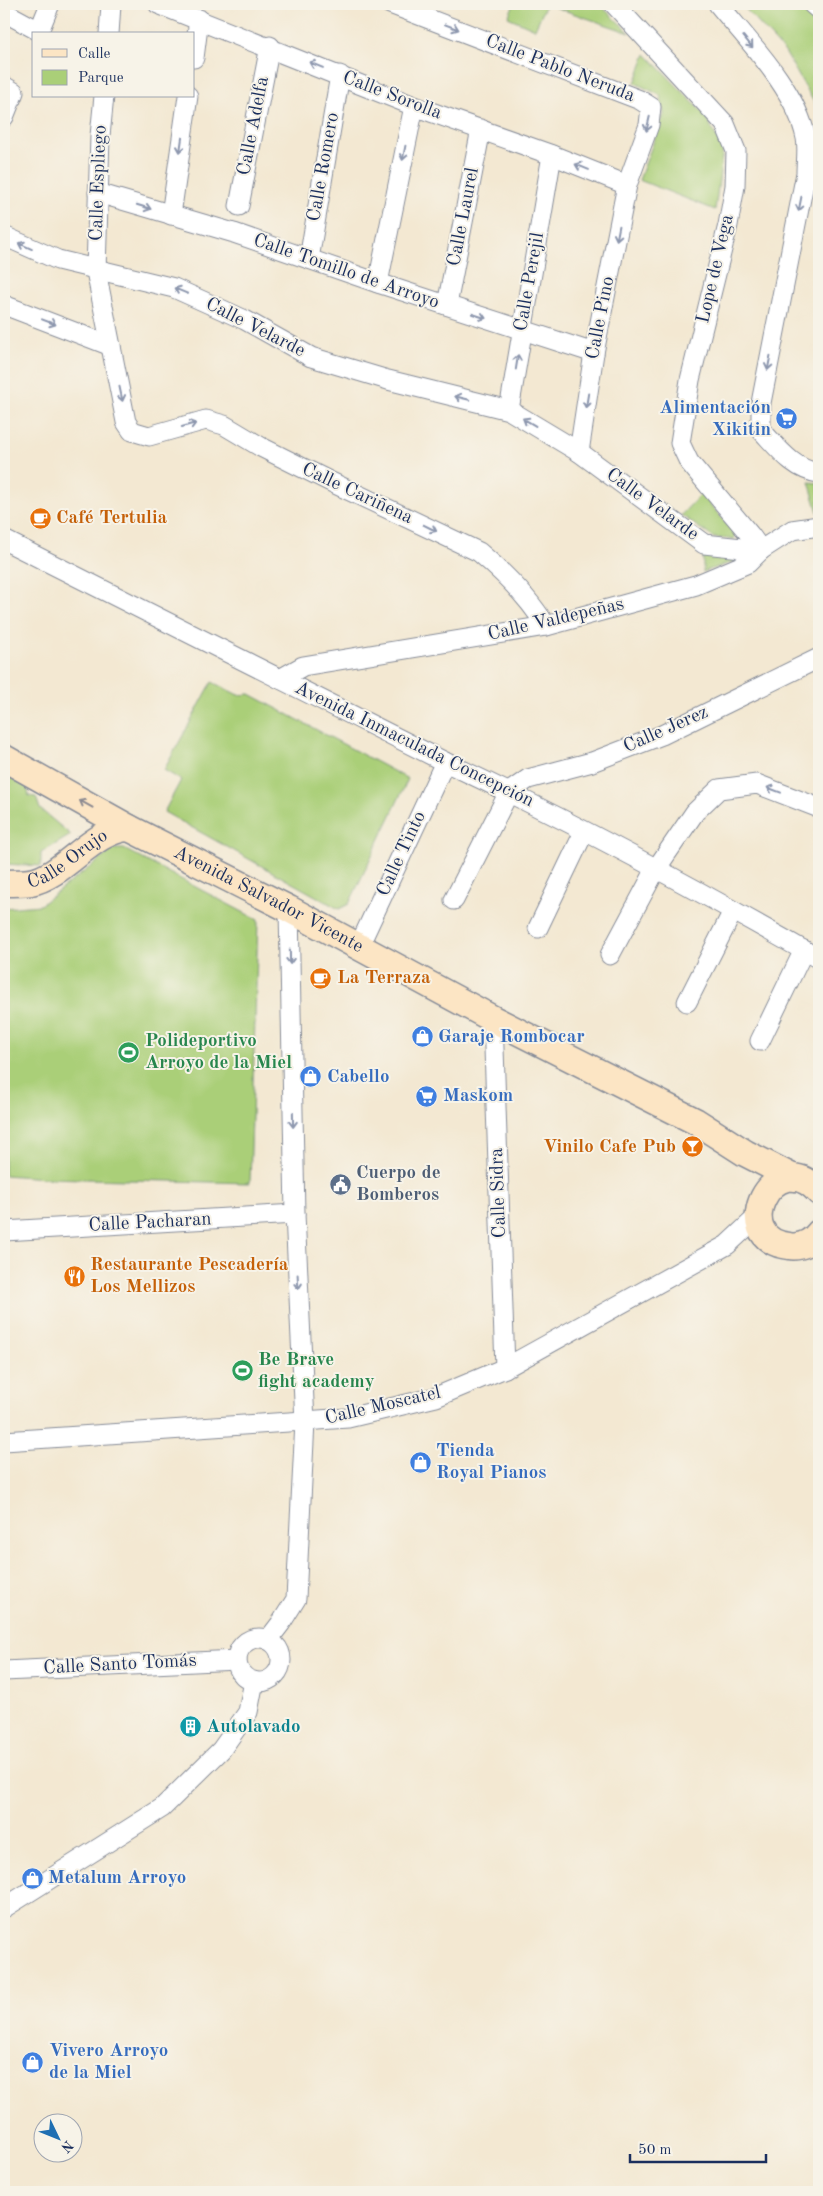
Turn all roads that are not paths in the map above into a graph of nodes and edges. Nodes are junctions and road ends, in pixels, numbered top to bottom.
1 (50, 4) edge
2 (111, 4) edge
3 (158, 4) edge
4 (390, 4) edge
5 (614, 4) edge
6 (718, 4) edge
7 (812, 4) edge
8 (819, 10) edge
9 (4, 12) edge
10 (199, 19) junction
11 (109, 32) edge
12 (270, 46) junction
13 (195, 50) edge
14 (340, 75) junction
15 (9, 89) edge
16 (104, 98) edge
17 (188, 98) edge
18 (414, 106) junction
19 (4, 117) edge
20 (481, 129) junction
21 (552, 155) junction
22 (627, 185) junction
23 (98, 193) junction
24 (239, 206) dead end
25 (171, 215) junction
26 (4, 236) edge
27 (308, 259) junction
28 (96, 271) junction
29 (378, 283) junction
30 (4, 305) edge
31 (446, 306) junction
32 (522, 330) junction
33 (111, 346) junction
34 (594, 353) junction
35 (509, 410) junction
36 (141, 436) joint
37 (579, 452) junction
38 (819, 473) edge
39 (819, 526) edge
40 (4, 540) edge
41 (760, 550) junction
42 (546, 626) junction
43 (819, 658) edge
44 (280, 679) junction
45 (446, 762) junction
46 (9, 763) edge
47 (509, 792) junction
48 (819, 808) edge
49 (129, 828) junction
50 (584, 832) junction
51 (656, 869) junction
52 (4, 883) edge
53 (454, 900) dead end
54 (289, 909) junction
55 (733, 911) junction
56 (538, 928) dead end
57 (359, 946) junction
58 (812, 954) edge
59 (610, 955) dead end
60 (687, 1002) dead end
61 (493, 1019) junction
62 (760, 1041) dead end
63 (745, 1153) junction
64 (810, 1182) edge
65 (760, 1206) junction
66 (295, 1214) junction
67 (4, 1231) edge
68 (816, 1239) edge
69 (772, 1240) junction
70 (727, 1246) junction
71 (505, 1368) junction
72 (304, 1422) junction
73 (4, 1441) edge
74 (268, 1640) junction
75 (237, 1660) junction
76 (4, 1672) edge
77 (254, 1681) junction
78 (4, 1908) edge

1 - 9 street
2 - 11 street
3 - 10 street, Calle Sorolla
4 -> 22 street, Calle Pablo Neruda
5 - 41 street, Lope de Vega
6 -> 38 street
7 - 8 street
10 - 12 street, Calle Sorolla
10 - 13 street
14 -> 12 street, Calle Sorolla
12 - 24 street, Calle Adelfa
14 - 18 street, Calle Sorolla
14 - 27 street, Calle Romero
15 - 19 street
16 - 23 street, Calle Espliego
17 -> 25 street
18 - 20 street, Calle Sorolla
18 -> 29 street
20 - 21 street, Calle Sorolla
20 - 31 street, Calle Laurel
22 -> 21 street, Calle Sorolla
21 - 32 street, Calle Perejil
22 -> 34 street, Calle Pino
23 -> 25 street, Calle Tomillo de Arroyo
23 - 28 street, Calle Espliego
25 - 27 street, Calle Tomillo de Arroyo
28 -> 26 street, Calle Velarde
27 - 29 street, Calle Tomillo de Arroyo
28 - 33 street, Calle Espliego
35 -> 28 street, Calle Velarde
29 - 31 street, Calle Tomillo de Arroyo
30 -> 33 street
31 -> 32 street, Calle Tomillo de Arroyo
32 - 34 street, Calle Tomillo de Arroyo
35 -> 32 street, Calle Perejil
33 -> 36 street, Calle Espliego
34 -> 37 street, Calle Pino
37 -> 35 street, Calle Velarde
36 -> 42 street, Calle Cariñena
37 - 41 street, Calle Velarde
39 - 41 street, Calle Valdepeñas
40 - 44 street, Avenida Inmaculada Concepción
41 - 42 street, Calle Valdepeñas
42 - 44 street, Calle Valdepeñas
43 - 47 street, Calle Jerez
44 - 45 street, Avenida Inmaculada Concepción
45 - 47 street, Avenida Inmaculada Concepción
45 - 57 street, Calle Tinto
49 -> 46 street, Avenida Salvador Vicente
47 - 50 street, Avenida Inmaculada Concepción
47 - 53 street
48 -> 51 street
49 - 52 street, Calle Orujo
49 - 54 street, Avenida Salvador Vicente
50 - 51 street, Avenida Inmaculada Concepción
50 - 56 street
51 - 55 street, Avenida Inmaculada Concepción
51 - 59 street
54 - 57 street, Avenida Salvador Vicente
54 -> 66 street
55 - 58 street, Avenida Inmaculada Concepción
55 - 60 street
57 - 61 street, Avenida Salvador Vicente
58 - 62 street
61 - 63 street, Avenida Salvador Vicente
61 - 71 street, Calle Sidra
63 - 64 street, Avenida Salvador Vicente
63 - 65 street, Avenida Salvador Vicente
64 - 65 street
65 - 69 street, Avenida Salvador Vicente
65 - 70 street, Calle Moscatel
66 - 67 street, Calle Pacharan
66 -> 72 street
68 - 69 street
69 - 70 street, Calle Moscatel
70 - 71 street, Calle Moscatel
71 - 72 street, Calle Moscatel
72 - 73 street, Calle Moscatel
72 - 74 street
74 - 75 street
74 - 77 street
75 - 76 street, Calle Santo Tomás
75 - 77 street
77 - 78 street

